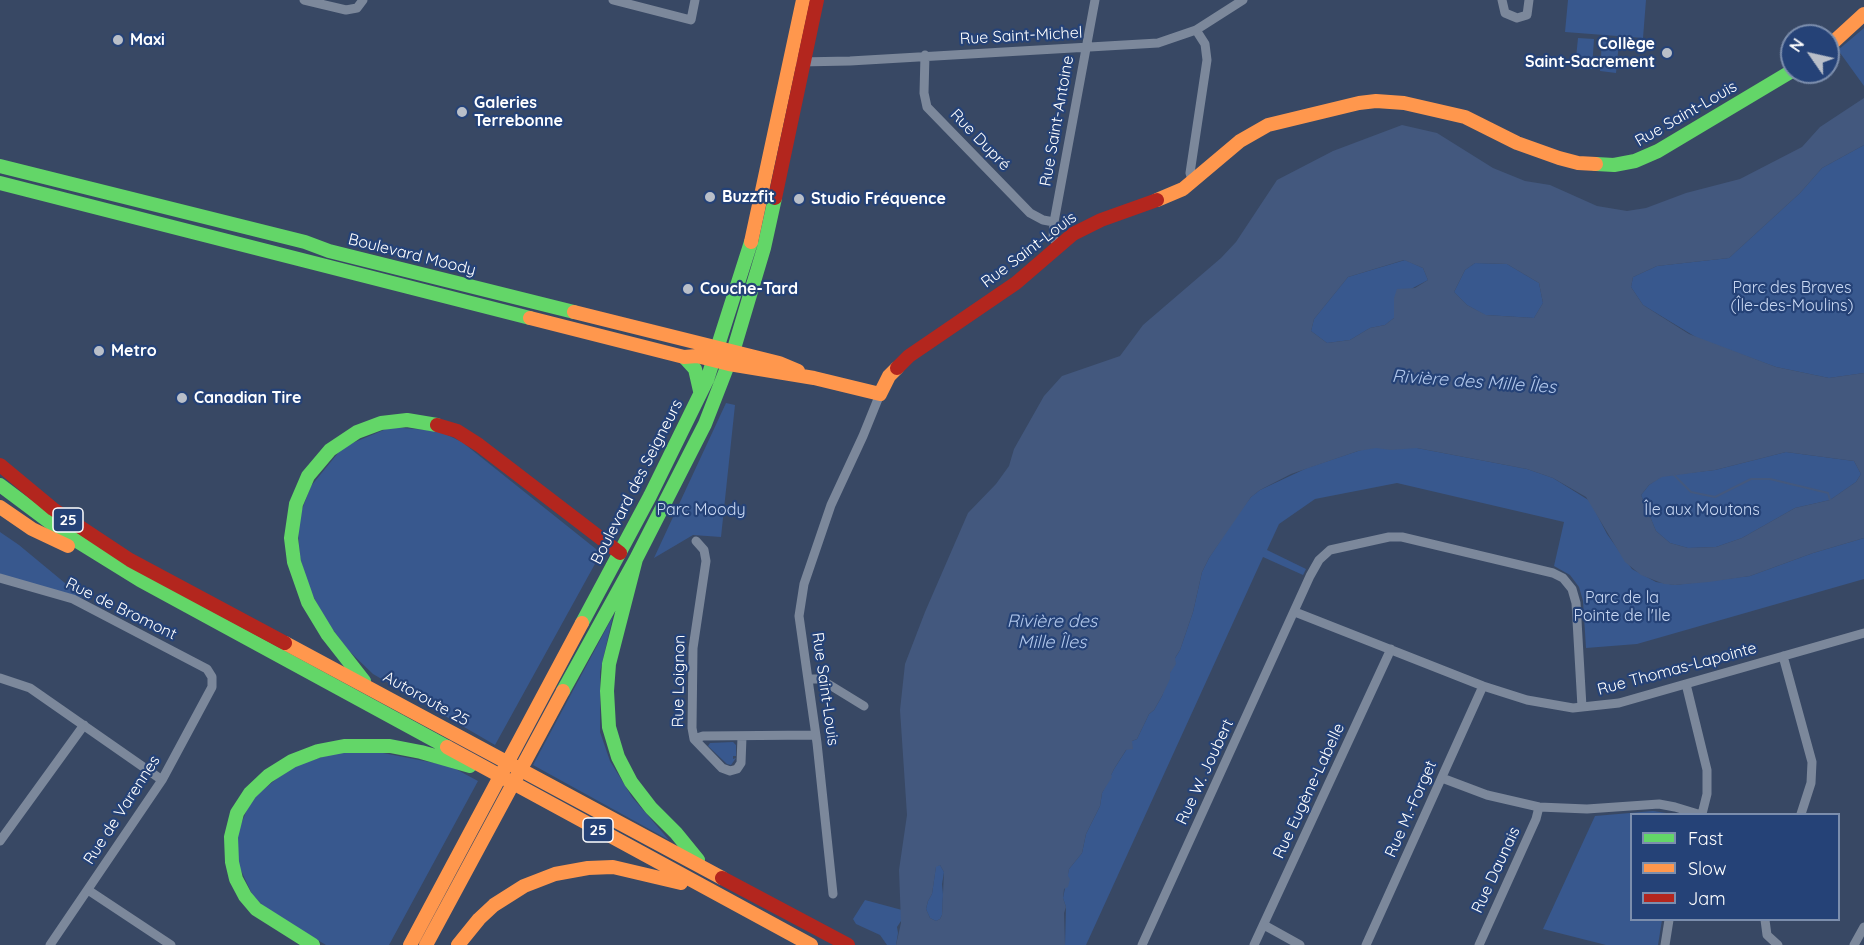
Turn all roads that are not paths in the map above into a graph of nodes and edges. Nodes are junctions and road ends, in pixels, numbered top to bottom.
1 (304, 0) edge
2 (363, 0) edge
3 (613, 0) edge
4 (695, 0) edge
5 (803, 0) edge
6 (818, 0) edge
7 (1095, 0) edge
8 (1242, 0) edge
9 (1502, 0) edge
10 (1529, 0) edge
11 (1864, 14) edge
12 (1196, 30) junction
13 (1840, 36) edge
14 (1085, 48) junction
15 (925, 55) junction
16 (790, 61) junction
17 (805, 62) junction
18 (1780, 78) edge
19 (0, 166) edge
20 (1193, 182) junction
21 (0, 183) edge
22 (1054, 222) junction
23 (1059, 246) junction
24 (717, 355) junction
25 (684, 357) junction
26 (731, 358) junction
27 (700, 391) junction
28 (880, 394) junction
29 (0, 465) edge
30 (0, 485) edge
31 (0, 507) edge
32 (696, 541) dead end
33 (620, 553) junction
34 (636, 559) junction
35 (0, 578) edge
36 (140, 580) junction
37 (1294, 612) junction
38 (1864, 633) edge
39 (1391, 649) junction
40 (1783, 656) junction
41 (0, 678) edge
42 (808, 679) junction
43 (1686, 684) junction
44 (1483, 686) junction
45 (212, 687) joint
46 (369, 687) junction
47 (864, 706) dead end
48 (1582, 707) junction
49 (84, 725) junction
50 (816, 735) junction
51 (742, 737) junction
52 (694, 739) junction
53 (524, 748) junction
54 (486, 770) junction
55 (1442, 778) junction
56 (162, 780) junction
57 (495, 802) junction
58 (1539, 807) junction
59 (1696, 813) edge
60 (1700, 813) edge
61 (1801, 813) edge
62 (0, 841) edge
63 (704, 868) junction
64 (88, 890) junction
65 (710, 890) junction
66 (833, 894) dead end
67 (442, 917) junction
68 (1669, 921) edge
69 (1765, 921) edge
70 (1264, 925) junction
71 (1864, 927) edge
72 (50, 945) edge
73 (171, 945) edge
74 (313, 945) edge
75 (410, 945) edge
76 (426, 945) edge
77 (434, 945) edge
78 (458, 945) edge
79 (811, 945) edge
80 (848, 945) edge
81 (1142, 945) edge
82 (1254, 945) edge
83 (1300, 945) edge
84 (1366, 945) edge
85 (1479, 945) edge
86 (1665, 945) edge
87 (1778, 945) edge
88 (1854, 945) edge

1 - 2 street
3 - 4 street
5 - 16 main road, Boulevard des Seigneurs
6 - 17 main road, Boulevard des Seigneurs
7 - 14 street, Rue Saint-Antoine
8 - 12 street, Rue Saint-Michel
9 - 10 street
11 - 13 main road
12 - 14 street, Rue Saint-Michel
12 - 20 street
14 - 15 street, Rue Saint-Michel
14 - 22 street, Rue Saint-Antoine
15 - 17 street, Rue Saint-Michel
15 - 22 street, Rue Dupré
16 - 17 street, Rue Saint-Michel
16 - 24 main road, Boulevard des Seigneurs
17 - 26 main road, Boulevard des Seigneurs
18 - 20 main road, Rue Saint-Louis
19 - 24 main road, Boulevard Moody
20 - 23 main road, Rue Saint-Louis
21 - 25 main road, Boulevard Moody
22 - 23 street, Rue Saint-Antoine
23 - 28 main road, Rue Saint-Louis
24 - 25 main road, Boulevard Moody
24 - 26 main road, Boulevard Moody
24 - 27 main road, Boulevard des Seigneurs
25 - 27 main road
26 - 28 main road, Boulevard Moody
26 - 34 main road, Boulevard des Seigneurs
27 - 33 main road, Boulevard des Seigneurs
28 - 42 street, Rue Saint-Louis
29 - 46 main road, Autoroute 25 / 25
30 - 36 main road, Autoroute 25 / 25
31 - 36 main road
32 - 52 street, Rue Loignon
33 - 46 main road
33 - 53 main road, Boulevard des Seigneurs
34 - 53 main road, Boulevard des Seigneurs
34 - 63 main road
35 - 45 street, Rue de Bromont
36 - 54 main road, Autoroute 25 / 25
37 - 39 street, Rue Thomas-Lapointe
37 - 48 street, Rue W. Joubert
37 - 81 street, Rue W. Joubert
38 - 40 street, Rue Thomas-Lapointe
39 - 44 street, Rue Thomas-Lapointe
39 - 70 street, Rue Eugène-Labelle
40 - 43 street, Rue Thomas-Lapointe
40 - 61 street
41 - 49 street
42 - 47 street
42 - 50 street, Rue Saint-Louis
43 - 48 street, Rue Thomas-Lapointe
43 - 60 street
44 - 48 street, Rue Thomas-Lapointe
44 - 55 street, Rue M.-Forget
45 - 56 street, Rue de Varennes
46 - 63 main road, Autoroute 25 / 25
49 - 56 street
49 - 62 street
50 - 51 street, Rue Loignon
50 - 66 street, Rue Saint-Louis
51 - 52 street, Rue Loignon
51 - 52 street
53 - 57 main road, Boulevard des Seigneurs
54 - 65 main road, Autoroute 25 / 25
54 - 74 main road
55 - 58 street
55 - 84 street, Rue M.-Forget
56 - 64 street, Rue de Varennes
57 - 67 main road, Boulevard des Seigneurs
57 - 75 main road, Boulevard des Seigneurs
58 - 59 street
58 - 85 street, Rue Daunais
63 - 80 main road, Autoroute 25 / 25
64 - 72 street, Rue de Varennes
64 - 73 street
65 - 78 main road
65 - 79 main road, Autoroute 25 / 25
67 - 76 main road, Boulevard des Seigneurs
67 - 77 main road
68 - 86 street
69 - 87 street
70 - 82 street, Rue Eugène-Labelle
70 - 83 street
71 - 88 street

